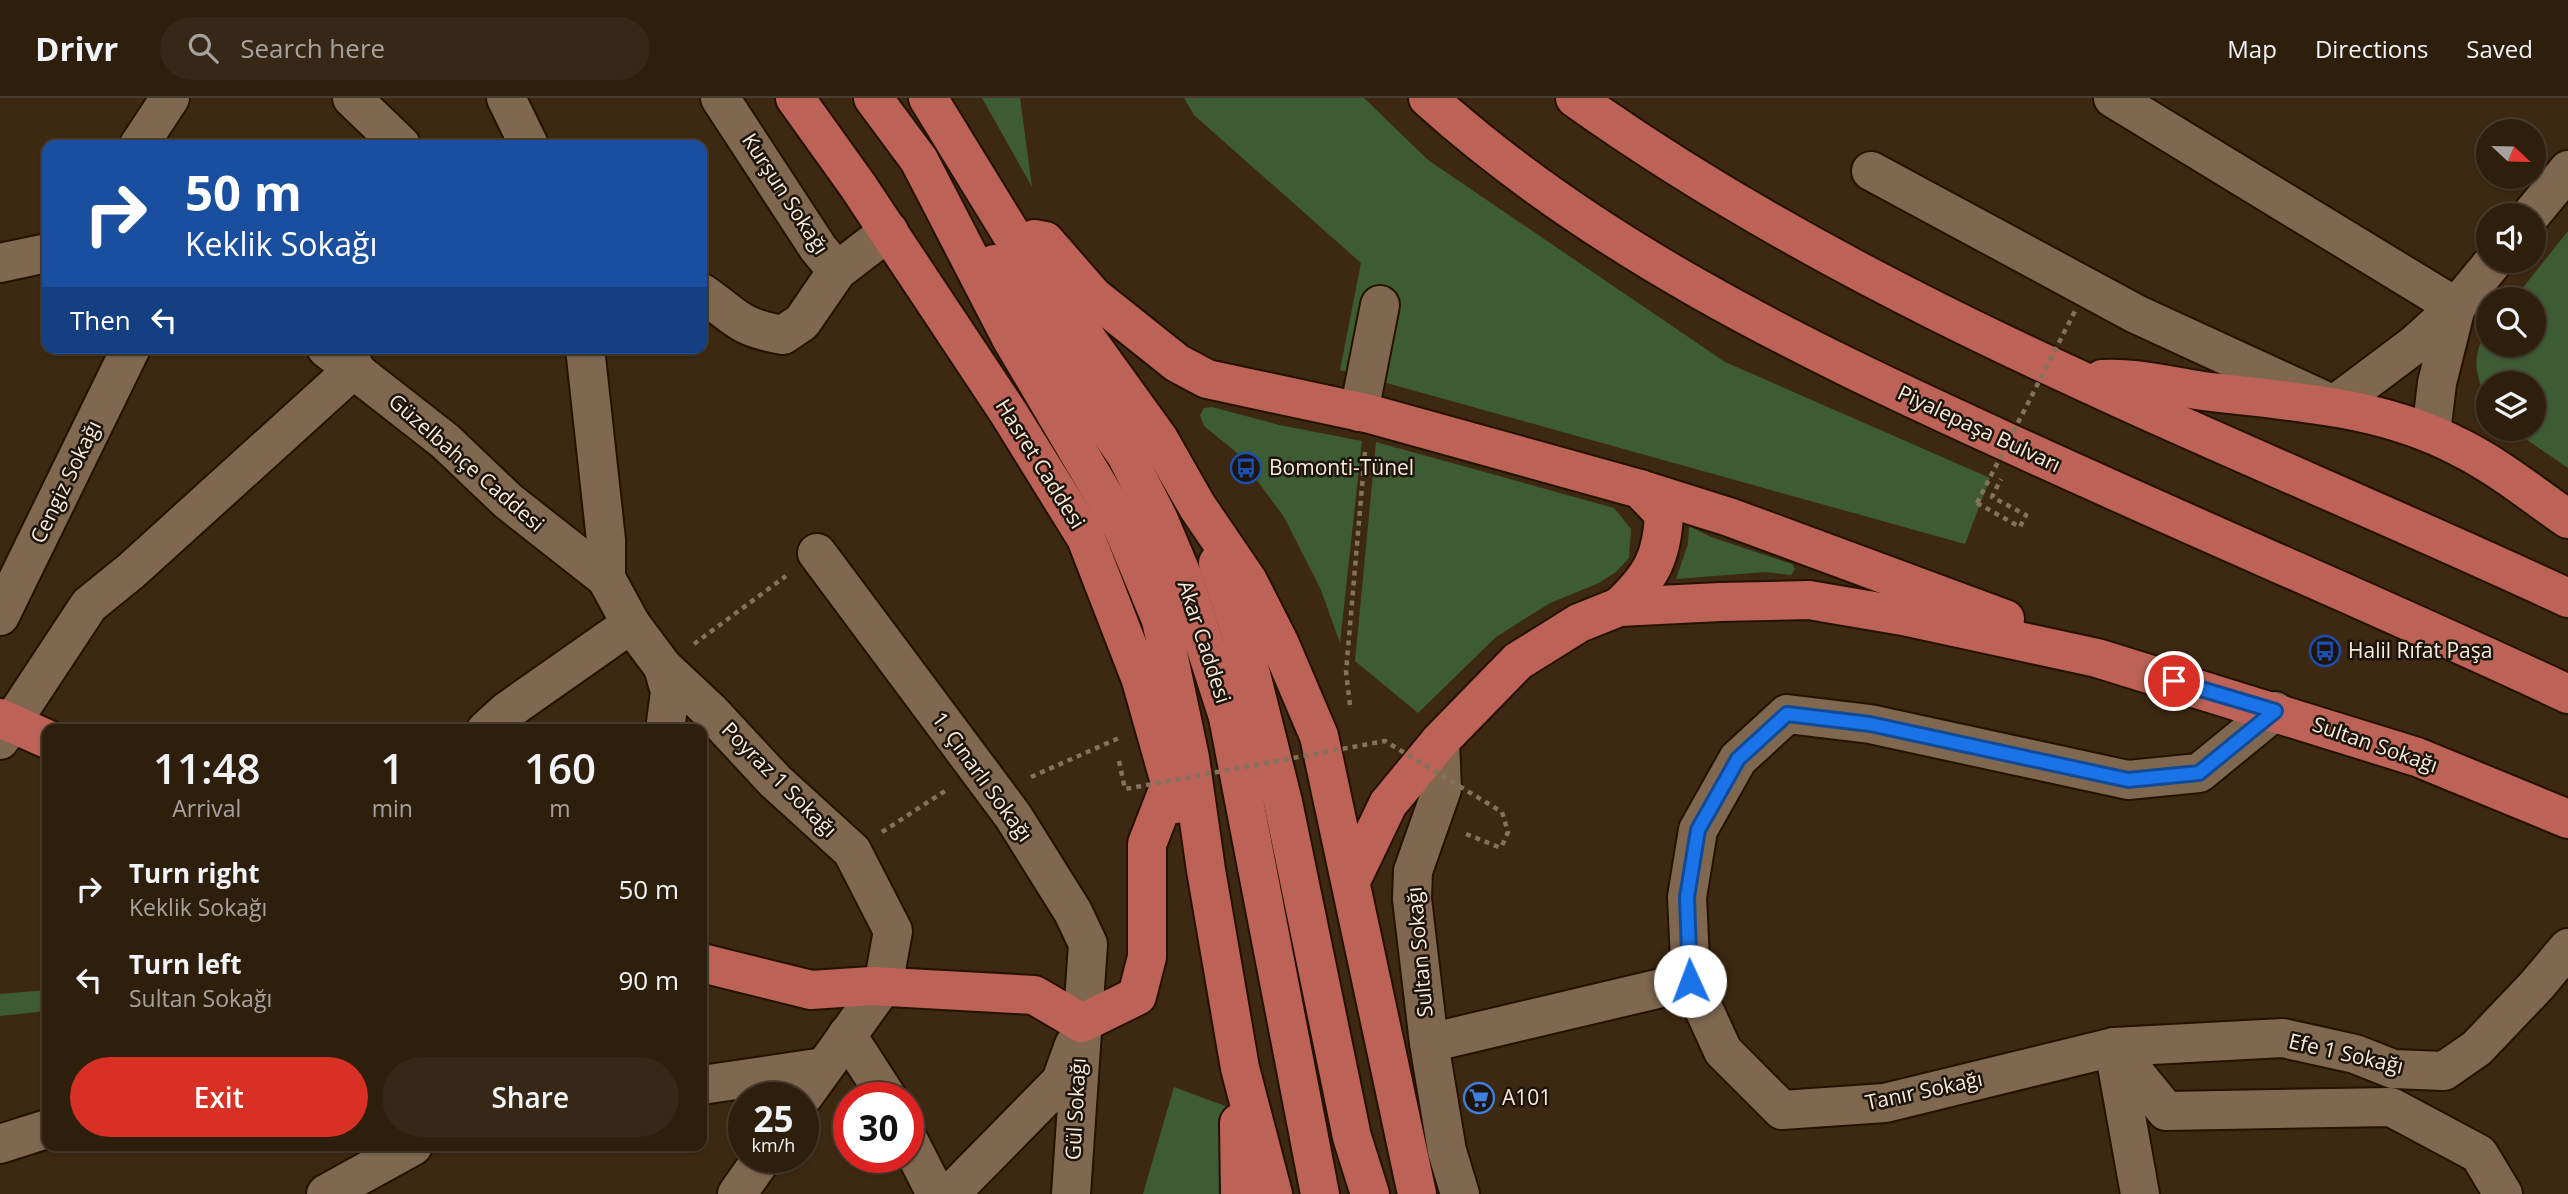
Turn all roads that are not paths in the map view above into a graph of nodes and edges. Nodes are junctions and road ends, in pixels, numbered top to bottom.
1 (170, 98) edge
2 (352, 98) edge
3 (506, 98) edge
4 (720, 98) edge
5 (795, 98) edge
6 (873, 98) edge
7 (928, 98) edge
8 (1428, 98) edge
9 (1575, 98) edge
10 (2113, 98) edge
11 (142, 140) edge
12 (396, 140) edge
13 (527, 140) edge
14 (919, 160) junction
15 (1871, 170) dead end
16 (2568, 170) edge
17 (2541, 203) edge
18 (889, 231) junction
19 (1013, 235) junction
20 (42, 254) edge
21 (0, 263) edge
22 (837, 271) junction
23 (2484, 273) edge
24 (707, 297) edge
25 (1380, 305) dead end
26 (2456, 307) junction
27 (128, 354) edge
28 (586, 354) edge
29 (340, 358) edge
30 (2083, 379) junction
31 (2334, 405) junction
32 (1364, 413) junction
33 (2431, 433) junction
34 (1640, 489) junction
35 (1197, 506) junction
36 (2568, 519) edge
37 (817, 553) road end
38 (606, 578) junction
39 (2568, 598) edge
40 (1619, 607) junction
41 (0, 616) edge
42 (631, 624) junction
43 (2097, 658) junction
44 (663, 667) junction
45 (2568, 694) edge
46 (2275, 711) junction
47 (493, 724) edge
48 (666, 724) edge
49 (4, 728) edge
50 (42, 738) edge
51 (1440, 741) junction
52 (1170, 785) junction
53 (2568, 820) edge
54 (1206, 870) junction
55 (1351, 881) junction
56 (2568, 948) edge
57 (707, 964) edge
58 (1690, 981) junction
59 (883, 986) junction
60 (1082, 1023) junction
61 (848, 1035) junction
62 (1429, 1043) junction
63 (2114, 1047) junction
64 (1241, 1068) junction
65 (813, 1082) edge
66 (878, 1082) edge
67 (728, 1084) edge
68 (707, 1085) edge
69 (42, 1131) edge
70 (0, 1144) edge
71 (404, 1151) edge
72 (924, 1170) edge
73 (752, 1173) edge
74 (326, 1194) edge
75 (737, 1194) edge
76 (936, 1194) edge
77 (950, 1194) edge
78 (1071, 1194) edge
79 (1240, 1194) edge
80 (1273, 1194) edge
81 (1320, 1194) edge
82 (1370, 1194) edge
83 (1417, 1194) edge
84 (1460, 1194) edge
85 (2140, 1194) edge
86 (2503, 1194) edge

1 - 11 street
2 - 12 street
3 - 13 street
4 - 22 street, Kurşun Sokağı
5 - 18 main road, Hasret Caddesi
6 - 14 main road
7 - 19 main road
8 - 45 main road, Piyalepaşa Bulvarı
9 - 30 main road
10 - 26 street
14 - 54 main road
14 - 81 main road, Akar Caddesi
15 - 31 street
16 - 17 street
18 - 22 street, Kurşun Sokağı
18 - 52 main road, Hasret Caddesi
19 - 32 main road
19 - 35 main road
20 - 21 street
22 - 24 street
23 - 26 street
25 - 32 street
26 - 31 street
26 - 33 street
27 - 41 street, Cengiz Sokağı
28 - 38 street
29 - 38 street, Güzelbahçe Caddesi
29 - 49 street
30 - 31 main road
30 - 39 main road
31 - 33 main road
32 - 34 main road
33 - 36 main road
34 - 40 main road
34 - 43 main road
35 - 55 main road
35 - 82 main road, Akar Caddesi
37 - 60 street, 1. Çınarlı Sokağı
38 - 42 street, Poyraz 1 Sokağı
40 - 43 main road
40 - 51 main road
42 - 44 street, Poyraz 1 Sokağı
42 - 47 street
43 - 46 main road, Sultan Sokağı
44 - 48 street
44 - 59 street, Poyraz 1 Sokağı
46 - 53 main road, Sultan Sokağı
46 - 58 street
49 - 50 main road
51 - 55 main road
51 - 62 street, Sultan Sokağı
52 - 54 main road, Hasret Caddesi
52 - 60 main road
54 - 64 main road
55 - 83 main road
56 - 63 street, Efe 1 Sokağı
57 - 59 main road
58 - 62 street
58 - 63 street, Tanır Sokağı
59 - 60 main road
59 - 61 street
60 - 77 street
60 - 78 street, Gül Sokağı
61 - 65 street
61 - 66 street
62 - 84 street
63 - 85 street
63 - 86 street
64 - 79 main road
64 - 80 main road
67 - 68 street
69 - 70 street
71 - 74 street
72 - 76 street
73 - 75 street

